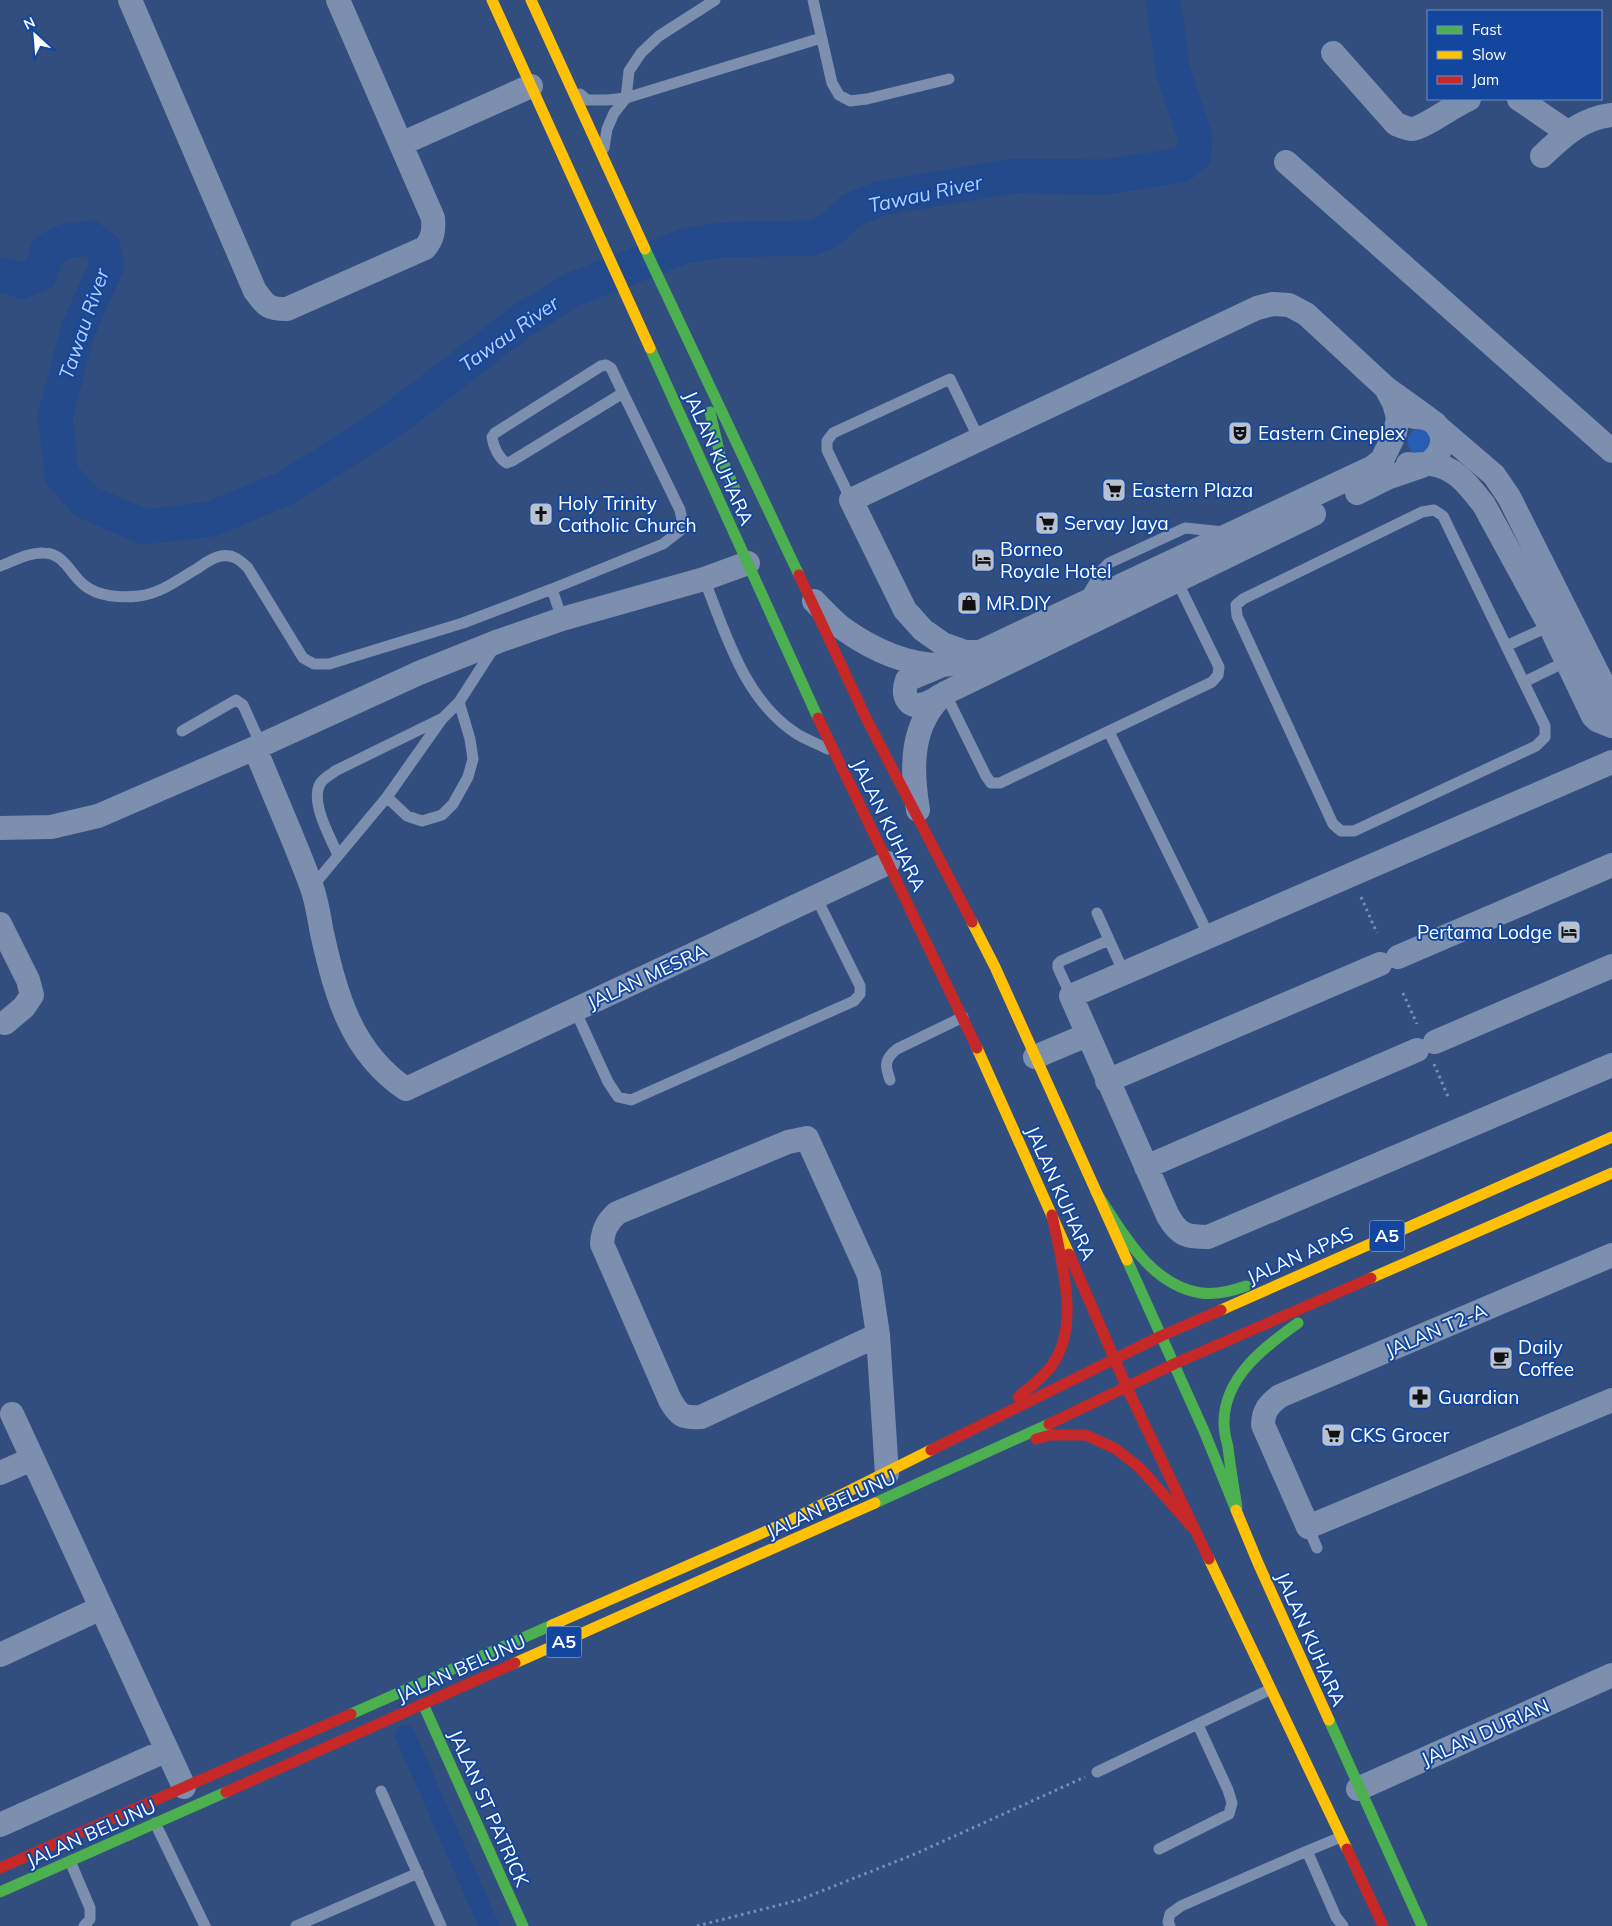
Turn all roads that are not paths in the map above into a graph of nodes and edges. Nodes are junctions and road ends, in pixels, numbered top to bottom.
1 (130, 0) edge
2 (338, 0) edge
3 (492, 0) edge
4 (531, 0) edge
5 (715, 0) edge
6 (813, 0) edge
7 (821, 38) junction
8 (1333, 53) dead end
9 (949, 79) dead end
10 (566, 82) junction
11 (531, 86) junction
12 (626, 98) junction
13 (1467, 100) edge
14 (1520, 100) edge
15 (1612, 115) edge
16 (1567, 132) junction
17 (401, 144) junction
18 (1542, 156) dead end
19 (1286, 162) dead end
20 (605, 164) junction
21 (700, 363) junction
22 (1386, 388) junction
23 (623, 393) junction
24 (1434, 423) junction
25 (1394, 433) junction
26 (979, 439) junction
27 (1612, 451) edge
28 (1426, 464) junction
29 (740, 500) dead end
30 (851, 500) junction
31 (750, 554) junction
32 (0, 566) edge
33 (704, 579) junction
34 (1177, 581) junction
35 (552, 589) junction
36 (808, 596) junction
37 (562, 619) junction
38 (1550, 626) junction
39 (499, 641) junction
40 (1506, 646) junction
41 (980, 652) junction
42 (1576, 657) junction
43 (942, 666) junction
44 (1524, 682) junction
45 (946, 693) junction
46 (459, 702) junction
47 (1612, 702) edge
48 (442, 719) junction
49 (1612, 726) edge
50 (182, 731) dead end
51 (1108, 732) junction
52 (258, 746) junction
53 (833, 751) junction
54 (1612, 762) edge
55 (387, 797) junction
56 (920, 822) junction
57 (0, 828) edge
58 (338, 855) junction
59 (888, 863) junction
60 (1612, 865) edge
61 (312, 887) junction
62 (816, 897) junction
63 (1097, 913) dead end
64 (0, 924) edge
65 (1209, 936) junction
66 (1109, 940) junction
67 (1612, 966) edge
68 (1124, 973) junction
69 (1071, 996) junction
70 (575, 1010) junction
71 (963, 1017) junction
72 (5, 1023) dead end
73 (1087, 1035) junction
74 (1036, 1057) junction
75 (1612, 1065) edge
76 (890, 1080) dead end
77 (1107, 1081) junction
78 (1612, 1137) edge
79 (1146, 1167) junction
80 (1612, 1173) edge
81 (1096, 1192) junction
82 (1052, 1215) junction
83 (1612, 1255) edge
84 (1329, 1262) junction
85 (1342, 1291) junction
86 (878, 1335) junction
87 (1161, 1336) junction
88 (1114, 1359) junction
89 (1174, 1364) junction
90 (1127, 1388) junction
91 (1612, 1400) edge
92 (12, 1414) dead end
93 (981, 1425) junction
94 (993, 1450) junction
95 (32, 1458) junction
96 (0, 1473) edge
97 (887, 1474) junction
98 (1237, 1508) junction
99 (1192, 1527) junction
100 (101, 1608) junction
101 (0, 1655) edge
102 (1612, 1675) edge
103 (1269, 1690) junction
104 (423, 1704) junction
105 (1198, 1725) junction
106 (167, 1750) junction
107 (1097, 1772) road end
108 (184, 1787) junction
109 (1358, 1788) junction
110 (381, 1791) dead end
111 (156, 1823) junction
112 (0, 1825) edge
113 (1341, 1837) junction
114 (1159, 1849) dead end
115 (1307, 1851) junction
116 (70, 1861) junction
117 (0, 1868) edge
118 (418, 1873) junction
119 (0, 1892) edge
120 (84, 1926) edge
121 (205, 1926) edge
122 (296, 1926) edge
123 (441, 1926) edge
124 (524, 1926) edge
125 (1170, 1926) edge
126 (1343, 1926) edge
127 (1384, 1926) edge
128 (1422, 1926) edge

1 - 17 street
2 - 17 street
3 - 11 main road
4 - 10 main road
5 - 12 lane
6 - 7 lane
7 - 9 lane
7 - 12 lane
8 - 13 street
10 - 12 lane
10 - 20 main road
11 - 17 street
11 - 31 main road, JALAN KUHARA
12 - 20 lane
14 - 16 street
15 - 16 street
16 - 18 street
19 - 27 street
20 - 21 main road, JALAN KUHARA
21 - 29 main road
21 - 36 main road, JALAN KUHARA
22 - 24 street
22 - 25 street
22 - 26 street
23 - 23 lane
23 - 35 lane
24 - 25 street
24 - 28 street
24 - 42 street
25 - 28 street
25 - 41 street
26 - 30 street
26 - 30 lane
28 - 34 street
28 - 38 street
30 - 41 street
31 - 33 street
31 - 53 main road, JALAN KUHARA
32 - 35 lane
33 - 37 street
33 - 53 lane
34 - 45 street
34 - 51 lane
35 - 37 lane
36 - 43 street
36 - 56 main road, JALAN KUHARA
37 - 39 street
38 - 40 lane
38 - 42 street
39 - 46 lane
39 - 52 street
40 - 44 lane
40 - 44 lane
41 - 43 street
42 - 44 lane
42 - 47 street
42 - 49 street
43 - 45 street
45 - 51 lane
45 - 56 street
46 - 48 lane
46 - 55 lane
48 - 55 lane
48 - 58 lane
50 - 52 lane
51 - 65 lane
52 - 57 street
52 - 61 street
53 - 59 main road, JALAN KUHARA
54 - 65 street
55 - 58 lane
56 - 74 main road, JALAN KUHARA
58 - 61 lane
59 - 62 street, JALAN MESRA
59 - 71 main road, JALAN KUHARA
60 - 77 street
61 - 70 street, JALAN MESRA
62 - 70 street, JALAN MESRA
62 - 70 lane
63 - 66 lane
64 - 72 street
65 - 68 street
66 - 68 lane
66 - 69 lane
67 - 79 street
68 - 69 street
69 - 73 street
71 - 76 lane
71 - 82 main road, JALAN KUHARA
73 - 74 street
73 - 77 street
74 - 81 main road, JALAN KUHARA
75 - 79 street
77 - 79 street
78 - 84 main road, JALAN APAS / A5
80 - 85 main road, A5
81 - 84 main road
81 - 87 main road, JALAN KUHARA
82 - 88 main road, JALAN KUHARA
82 - 93 main road
83 - 91 street, JALAN T2-A
84 - 87 main road, JALAN APAS / A5
85 - 89 main road, A5
85 - 98 main road
86 - 86 street
86 - 97 street
87 - 88 main road, JALAN APAS / A5
87 - 89 main road, JALAN KUHARA
88 - 90 main road, JALAN KUHARA
88 - 93 main road, JALAN BELUNU / A5
89 - 90 main road, A5
89 - 98 main road, JALAN KUHARA
90 - 94 main road, JALAN BELUNU / A5
90 - 99 main road
92 - 95 street
93 - 97 main road, JALAN BELUNU / A5
94 - 99 main road
94 - 104 main road, JALAN BELUNU / A5
95 - 96 street
95 - 100 street
97 - 108 main road, JALAN BELUNU / A5
98 - 109 main road, JALAN KUHARA
99 - 103 main road
100 - 101 street
100 - 106 street
102 - 109 street, JALAN DURIAN
103 - 105 lane
103 - 113 main road
104 - 111 main road, JALAN BELUNU / A5
104 - 124 main road, JALAN ST PATRICK
105 - 107 lane
105 - 114 lane
106 - 108 street
106 - 112 street
108 - 117 main road, JALAN BELUNU / A5
109 - 128 main road, JALAN KUHARA
110 - 118 lane
111 - 116 main road, JALAN BELUNU / A5
111 - 121 lane
113 - 115 lane
113 - 127 main road
115 - 125 lane
115 - 126 lane
116 - 119 main road, JALAN BELUNU / A5
116 - 120 lane
118 - 122 lane
118 - 123 lane

